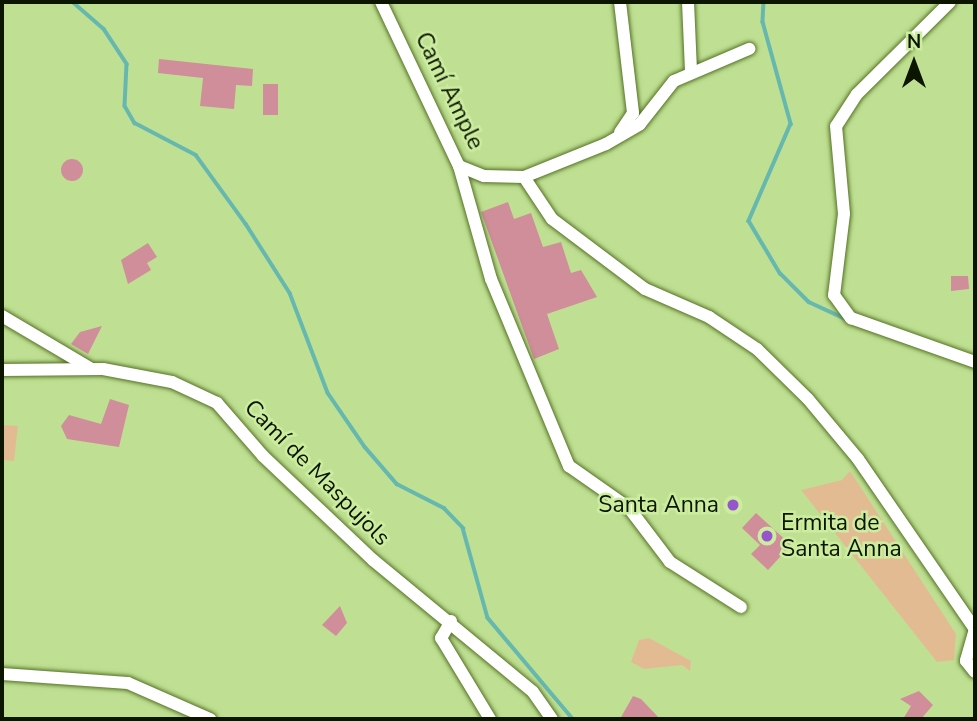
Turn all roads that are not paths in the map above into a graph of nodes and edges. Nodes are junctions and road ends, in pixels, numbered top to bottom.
1 (382, 2) edge
2 (620, 2) edge
3 (688, 2) edge
4 (950, 2) edge
5 (749, 48) dead end
6 (691, 71) junction
7 (618, 135) junction
8 (459, 166) junction
9 (524, 177) junction
10 (2, 316) edge
11 (975, 362) edge
12 (90, 368) junction
13 (2, 370) edge
14 (741, 607) dead end
15 (452, 621) junction
16 (975, 629) edge
17 (972, 650) edge
18 (975, 672) edge
19 (2, 674) edge
20 (210, 719) edge
21 (490, 719) edge
22 (552, 719) edge

1 - 8 street, Camí Ample
2 - 7 street
3 - 6 street
4 - 11 street
5 - 6 street, Camí Ample
6 - 7 street, Camí Ample
7 - 9 street, Camí Ample
8 - 9 street, Camí Ample
8 - 14 street
9 - 16 street
10 - 12 street
12 - 13 street, Camí de Maspujols
12 - 15 street, Camí de Maspujols
15 - 21 street
15 - 22 street, Camí de Maspujols
16 - 17 street
17 - 18 street
19 - 20 street

